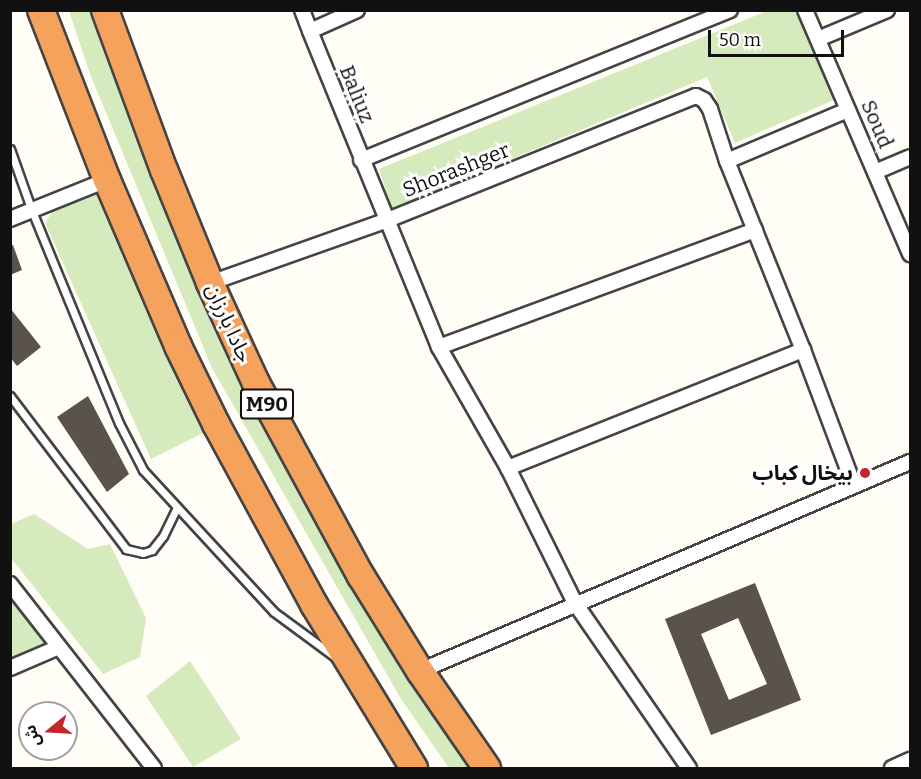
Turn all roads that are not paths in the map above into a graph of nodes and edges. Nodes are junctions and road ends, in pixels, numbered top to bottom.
1 (41, 10) edge
2 (105, 10) edge
3 (302, 10) edge
4 (357, 10) edge
5 (730, 10) edge
6 (805, 10) edge
7 (887, 10) edge
8 (309, 31) junction
9 (818, 39) junction
10 (848, 110) junction
11 (10, 149) edge
12 (910, 158) edge
13 (361, 160) junction
14 (727, 161) junction
15 (875, 172) junction
16 (107, 180) junction
17 (32, 211) junction
18 (10, 219) edge
19 (385, 221) junction
20 (755, 230) junction
21 (910, 254) edge
22 (210, 283) junction
23 (439, 347) junction
24 (803, 350) junction
25 (10, 396) edge
26 (910, 462) edge
27 (508, 468) junction
28 (854, 486) junction
29 (176, 508) junction
30 (10, 584) edge
31 (575, 603) junction
32 (59, 647) junction
33 (349, 664) junction
34 (10, 668) edge
35 (420, 670) junction
36 (910, 760) edge
37 (154, 768) edge
38 (414, 768) edge
39 (487, 768) edge
40 (689, 768) edge
41 (892, 768) edge

1 - 16 highway, M90
2 - 22 highway, جادا بارزان / M90
3 - 8 street, Baliuz
4 - 8 street
5 - 13 street
6 - 9 street, Soud
7 - 9 street
8 - 13 street, Baliuz
9 - 10 street, Soud
10 - 14 street
10 - 15 street, Soud
11 - 17 lane
12 - 15 street
13 - 19 street, Baliuz
14 - 19 street, Shorashger
14 - 20 street
15 - 21 street, Soud
16 - 17 street
16 - 33 highway, M90
17 - 18 street
17 - 29 lane
19 - 22 street, Shorashger
19 - 23 street, Baliuz
20 - 23 street
20 - 24 street
22 - 35 highway, جادا بارزان / M90
23 - 27 street, Baliuz
24 - 27 street
24 - 28 street
25 - 29 lane
26 - 28 street
27 - 31 street, Baliuz
28 - 31 street
29 - 33 lane
30 - 32 street
31 - 35 street
31 - 40 street, Baliuz
32 - 34 street
32 - 37 street
33 - 38 highway, M90
35 - 39 highway, جادا بارزان / M90
36 - 41 street

